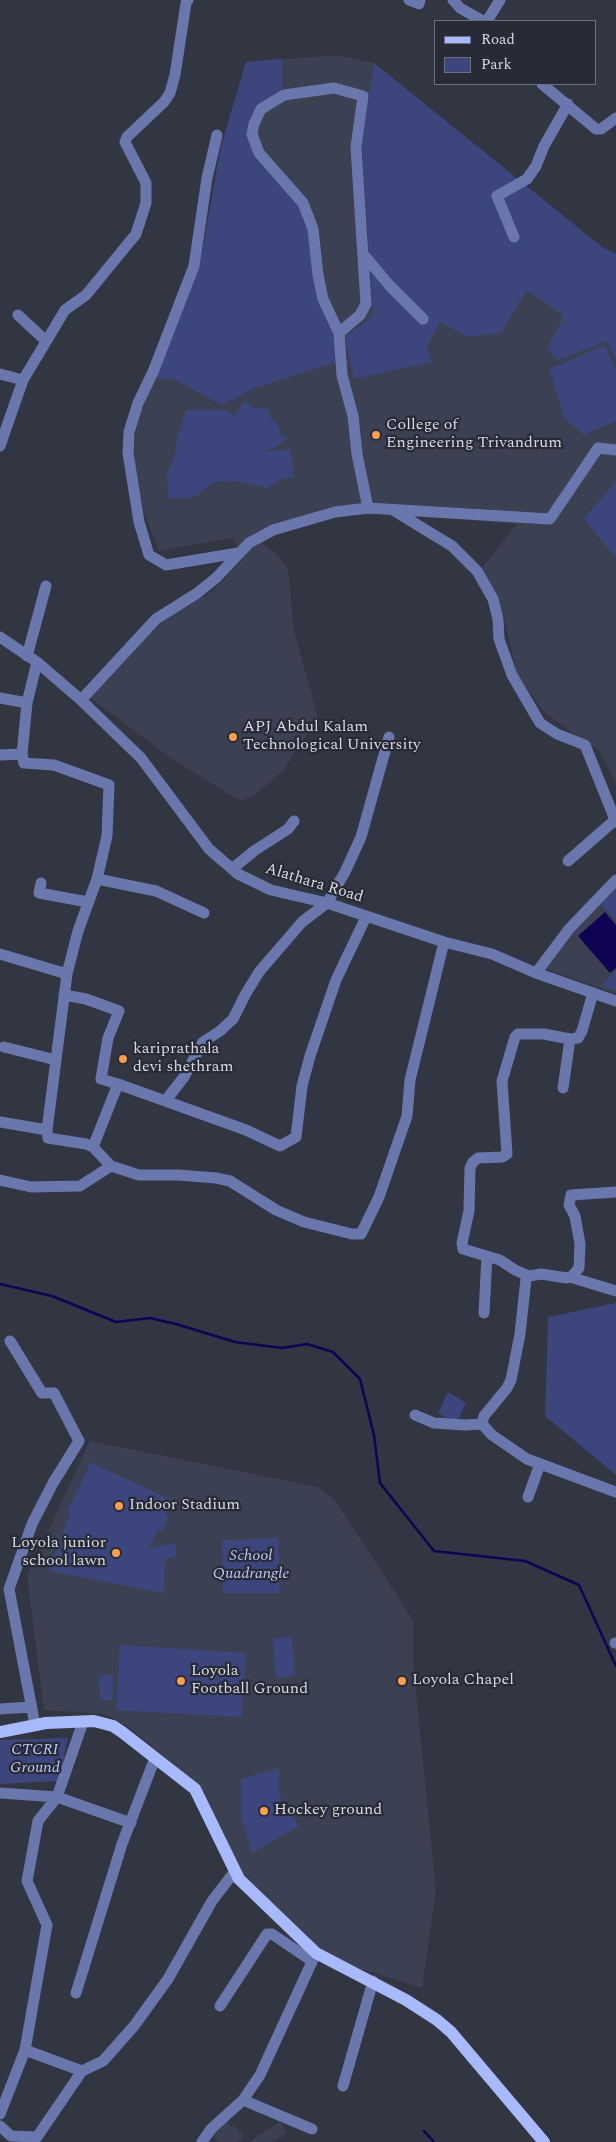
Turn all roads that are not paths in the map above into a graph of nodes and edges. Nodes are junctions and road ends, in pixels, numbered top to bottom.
1 (188, 0) edge
2 (409, 0) edge
3 (420, 0) edge
4 (454, 0) edge
5 (500, 0) edge
6 (480, 20) edge
7 (489, 20) edge
8 (543, 85) edge
9 (568, 104) junction
10 (616, 118) edge
11 (217, 134) dead end
12 (514, 238) dead end
13 (363, 254) junction
14 (18, 315) dead end
15 (423, 319) dead end
16 (339, 333) junction
17 (46, 341) junction
18 (0, 374) edge
19 (23, 380) junction
20 (0, 446) edge
21 (616, 450) edge
22 (368, 508) junction
23 (392, 509) junction
24 (238, 553) junction
25 (46, 586) dead end
26 (0, 637) edge
27 (32, 659) junction
28 (0, 698) edge
29 (81, 700) junction
30 (27, 703) junction
31 (389, 737) dead end
32 (22, 754) junction
33 (0, 755) edge
34 (294, 821) dead end
35 (616, 821) edge
36 (568, 861) dead end
37 (232, 868) junction
38 (97, 879) junction
39 (616, 880) edge
40 (41, 883) dead end
41 (88, 902) junction
42 (327, 903) junction
43 (204, 912) dead end
44 (366, 917) junction
45 (444, 942) junction
46 (0, 954) edge
47 (536, 972) junction
48 (67, 974) junction
49 (593, 993) junction
50 (64, 996) junction
51 (616, 1001) edge
52 (570, 1039) junction
53 (4, 1047) dead end
54 (56, 1060) junction
55 (118, 1084) junction
56 (563, 1088) dead end
57 (166, 1100) junction
58 (0, 1122) edge
59 (47, 1130) junction
60 (93, 1147) junction
61 (111, 1166) junction
62 (0, 1180) edge
63 (616, 1192) edge
64 (487, 1256) junction
65 (529, 1276) junction
66 (570, 1277) junction
67 (616, 1292) edge
68 (484, 1313) dead end
69 (10, 1341) dead end
70 (415, 1415) dead end
71 (482, 1424) junction
72 (540, 1464) junction
73 (616, 1492) edge
74 (528, 1497) dead end
75 (31, 1707) junction
76 (0, 1709) edge
77 (83, 1722) junction
78 (35, 1725) junction
79 (0, 1732) edge
80 (155, 1758) junction
81 (0, 1793) edge
82 (57, 1796) junction
83 (131, 1823) junction
84 (235, 1871) junction
85 (314, 1957) junction
86 (373, 1981) junction
87 (76, 1993) dead end
88 (220, 2006) dead end
89 (25, 2050) junction
90 (82, 2071) junction
91 (343, 2086) dead end
92 (243, 2100) junction
93 (0, 2114) edge
94 (0, 2126) edge
95 (312, 2129) dead end
96 (202, 2142) edge
97 (544, 2142) edge

1 - 17 street
2 - 3 street
4 - 6 street
5 - 7 street
8 - 9 street
9 - 10 street
9 - 12 street
11 - 24 street
13 - 15 street
13 - 16 street
13 - 16 street
14 - 17 street
16 - 22 street
17 - 19 street
18 - 19 street
19 - 20 street
21 - 23 street
22 - 23 street
22 - 24 street
23 - 35 street
24 - 29 street
25 - 27 street
26 - 27 street, Alathara Road
27 - 29 street, Alathara Road
27 - 30 street
28 - 30 street
29 - 37 street, Alathara Road
30 - 32 street
31 - 42 street
32 - 33 street
32 - 38 street
34 - 37 street
35 - 36 street
37 - 42 street, Alathara Road
38 - 41 street
38 - 43 street
39 - 47 street
40 - 41 street
41 - 48 street
42 - 44 street, Alathara Road
42 - 57 street
44 - 45 street, Alathara Road
44 - 57 street
45 - 47 street, Alathara Road
45 - 61 street
46 - 48 street
47 - 49 street, Alathara Road
48 - 50 street
49 - 51 street, Alathara Road
49 - 52 street
50 - 54 street
50 - 55 street
52 - 56 street
52 - 64 street
53 - 54 street
54 - 59 street
55 - 57 street
55 - 60 street
58 - 59 street
59 - 60 street
60 - 61 street
61 - 62 street
63 - 66 street
64 - 65 street
64 - 68 street
65 - 66 street
65 - 71 street
66 - 67 street
69 - 75 street
70 - 71 street
71 - 72 street
72 - 73 street
72 - 74 street
75 - 76 street
75 - 78 street
77 - 78 main road
77 - 80 main road
77 - 82 street
78 - 79 main road
80 - 83 street
80 - 84 main road
81 - 82 street
82 - 83 street
82 - 89 street
83 - 87 street
84 - 85 main road
84 - 90 street
85 - 86 main road
85 - 88 street
85 - 92 street
86 - 91 street
86 - 97 main road
89 - 90 street
89 - 93 street
90 - 94 street
92 - 95 street
92 - 96 street

